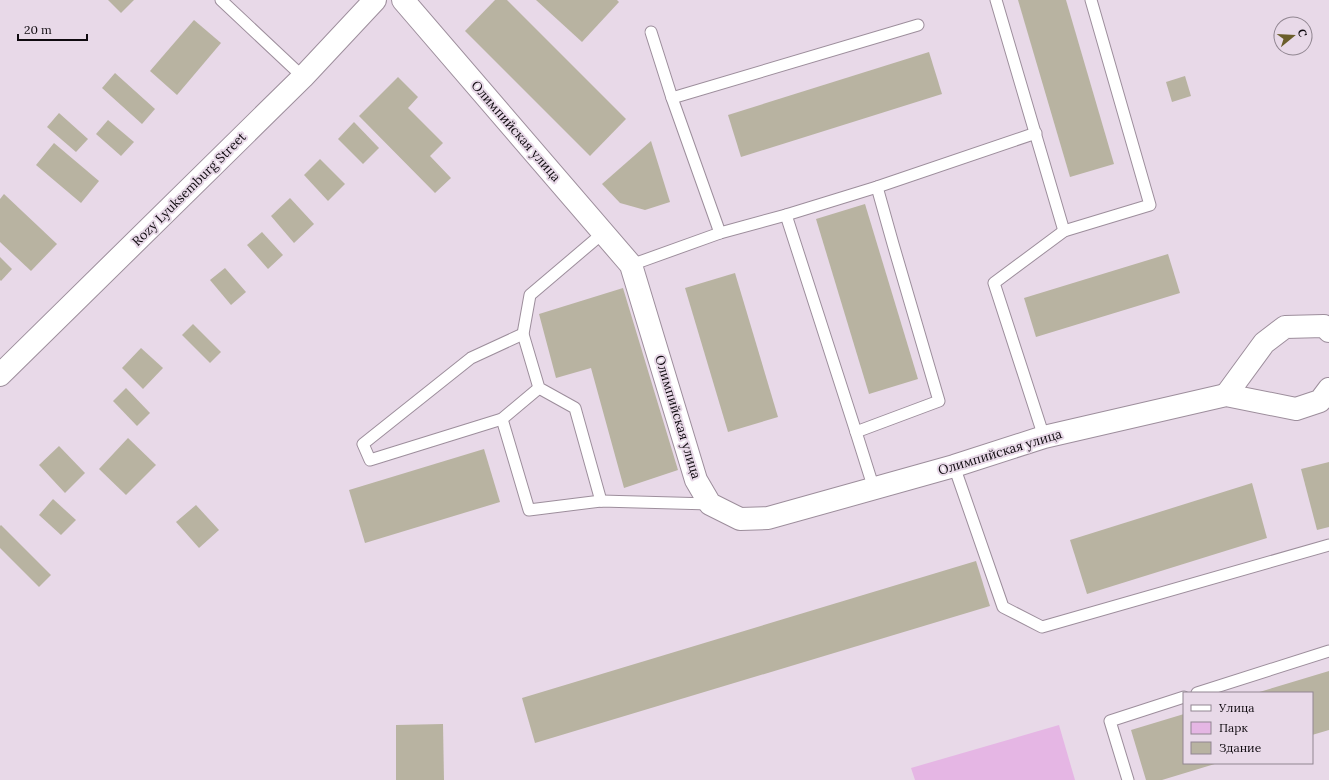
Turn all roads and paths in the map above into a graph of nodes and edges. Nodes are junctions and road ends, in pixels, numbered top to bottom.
1 (221, 0) edge
2 (375, 0) edge
3 (404, 0) edge
4 (996, 0) edge
5 (1090, 0) edge
6 (918, 25) dead end
7 (651, 32) dead end
8 (303, 77) junction
9 (672, 98) junction
10 (1036, 133) junction
11 (877, 187) junction
12 (786, 215) junction
13 (1064, 231) junction
14 (603, 233) junction
15 (720, 233) junction
16 (631, 265) junction
17 (1329, 331) edge
18 (523, 334) junction
19 (0, 375) edge
20 (539, 388) junction
21 (1329, 388) edge
22 (1226, 396) junction
23 (502, 419) junction
24 (856, 432) junction
25 (1044, 437) junction
26 (954, 466) junction
27 (874, 488) junction
28 (601, 501) junction
29 (710, 504) junction
30 (1329, 545) edge
31 (1329, 651) edge
32 (1200, 692) edge
33 (1183, 697) edge
34 (1128, 780) edge

1 - 8 lane
2 - 8 street, Rozy Lyuksemburg Street
3 - 14 street, Олимпийская улица
4 - 10 lane
5 - 13 lane
6 - 9 lane
7 - 9 lane
8 - 19 street, Rozy Lyuksemburg Street
9 - 15 lane
10 - 11 lane
10 - 13 lane
11 - 12 lane
11 - 24 lane
12 - 15 lane
12 - 24 lane
13 - 25 lane
14 - 16 street, Олимпийская улица
14 - 18 lane
15 - 16 lane
16 - 29 street, Олимпийская улица
17 - 22 street
18 - 20 lane
18 - 23 lane
20 - 23 lane
20 - 28 lane
21 - 22 street, Олимпийская улица
22 - 25 street, Олимпийская улица
23 - 28 lane
24 - 27 lane
25 - 26 street, Олимпийская улица
26 - 27 street, Олимпийская улица
26 - 30 lane
27 - 29 street, Олимпийская улица
28 - 29 lane
31 - 32 lane
33 - 34 lane

